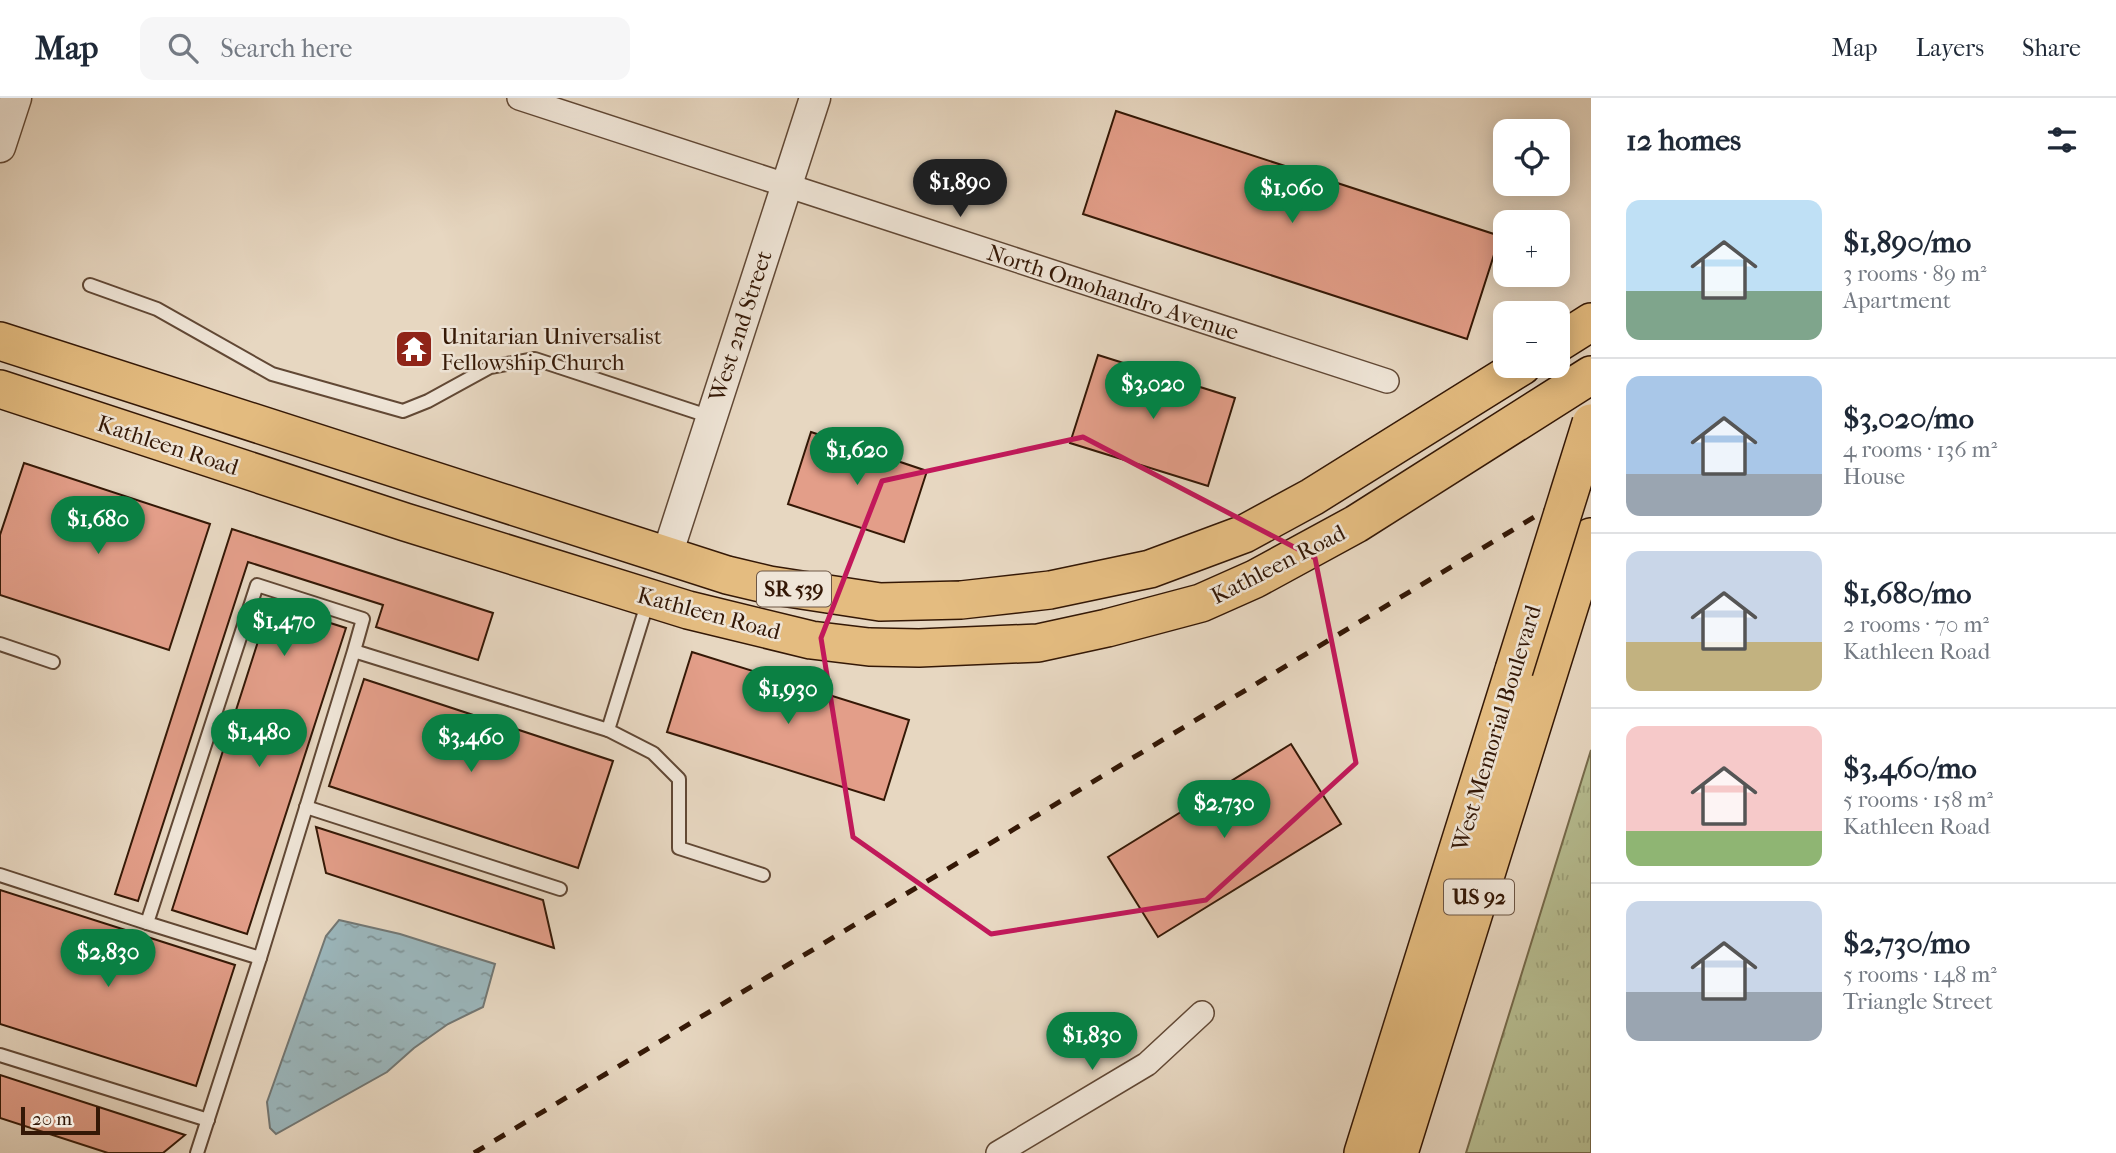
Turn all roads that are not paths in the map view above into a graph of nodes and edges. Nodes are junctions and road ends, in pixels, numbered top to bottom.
1 (16, 98) edge
2 (519, 98) edge
3 (815, 98) edge
4 (0, 147) edge
5 (786, 184) junction
6 (90, 285) dead end
7 (1591, 322) edge
8 (1570, 335) edge
9 (0, 341) edge
10 (1591, 375) edge
11 (1503, 378) edge
12 (1387, 381) dead end
13 (0, 389) edge
14 (711, 417) junction
15 (1591, 423) edge
16 (1591, 537) edge
17 (475, 544) junction
18 (667, 555) junction
19 (649, 597) junction
20 (950, 600) junction
21 (0, 644) edge
22 (354, 651) junction
23 (53, 662) dead end
24 (608, 730) junction
25 (306, 807) junction
26 (763, 874) dead end
27 (0, 875) edge
28 (560, 889) dead end
29 (147, 923) junction
30 (260, 958) junction
31 (1202, 1013) dead end
32 (0, 1055) edge
33 (208, 1120) junction
34 (197, 1153) edge
35 (998, 1153) edge
36 (1363, 1153) edge
37 (1399, 1153) edge

1 - 4 street
2 - 5 street, North Omohandro Avenue
3 - 5 street, West 2nd Street
5 - 12 street, North Omohandro Avenue
5 - 14 street, West 2nd Street
6 - 14 lane
7 - 8 main road
9 - 18 main road, Kathleen Road / SR 539
10 - 19 main road, Kathleen Road / SR 539
11 - 20 main road, Kathleen Road / SR 539
13 - 17 main road, Kathleen Road / SR 539
14 - 18 street, West 2nd Street
15 - 36 main road, West Memorial Boulevard / US 92, bridge
16 - 37 main road, West Memorial Boulevard / US 92
17 - 18 main road
17 - 19 main road, Kathleen Road / SR 539
18 - 20 main road, Kathleen Road / SR 539
19 - 20 main road
19 - 24 lane
21 - 23 lane
22 - 24 lane
22 - 25 lane
22 - 29 lane
24 - 26 lane
25 - 28 lane
25 - 30 lane
27 - 29 lane
29 - 30 lane
30 - 33 lane
31 - 35 street
32 - 33 lane
33 - 34 lane

